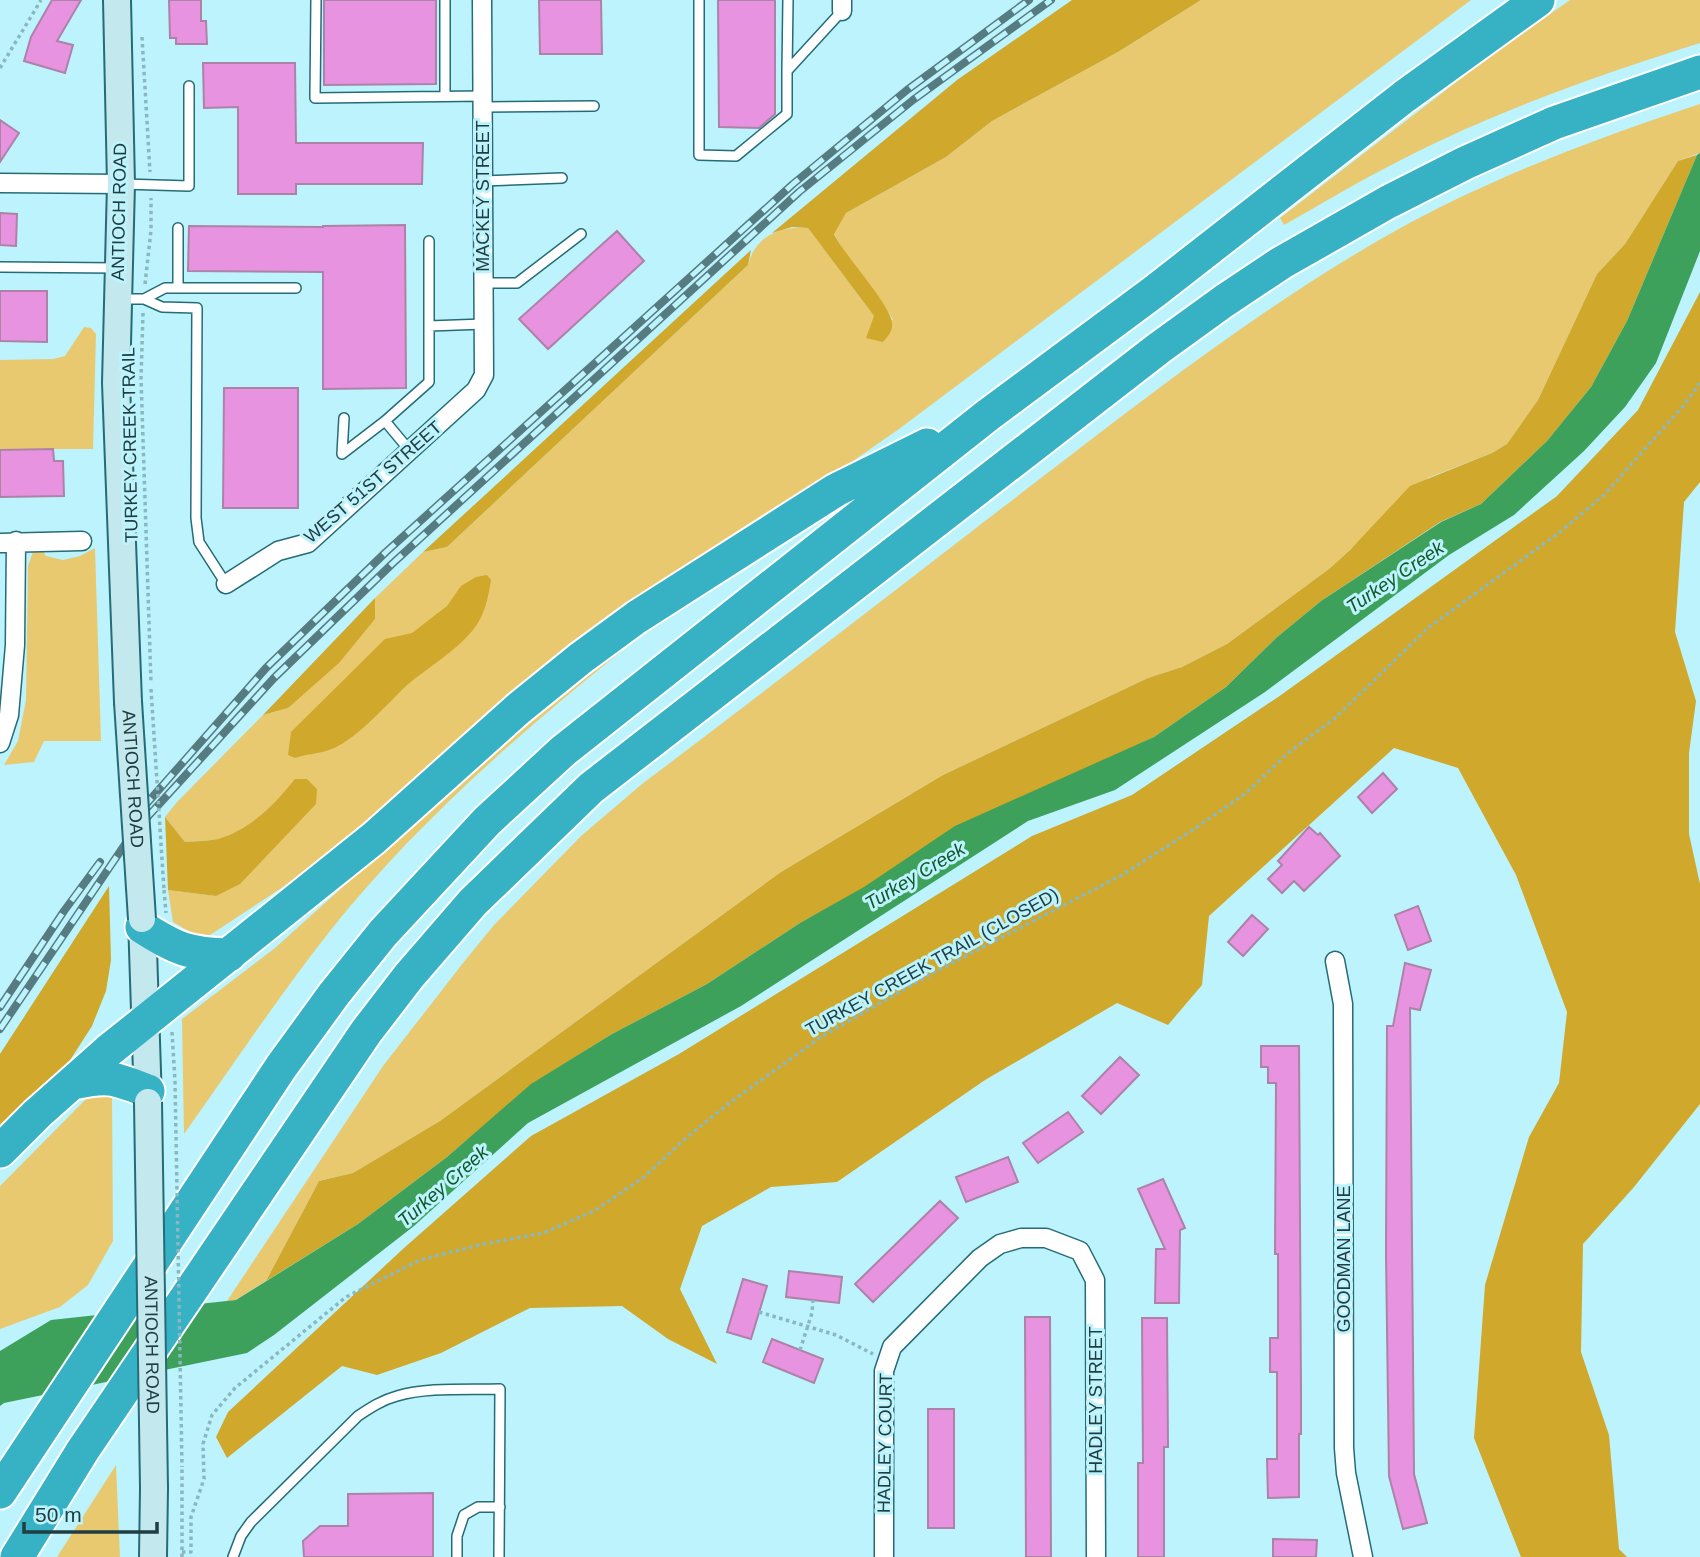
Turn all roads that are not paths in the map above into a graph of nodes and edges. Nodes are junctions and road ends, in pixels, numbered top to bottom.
1 (117, 0) edge
2 (316, 0) edge
3 (445, 0) edge
4 (482, 0) edge
5 (699, 0) edge
6 (788, 0) edge
7 (1538, 0) edge
8 (842, 6) edge
9 (787, 71) junction
10 (1700, 72) edge
11 (189, 86) dead end
12 (445, 96) junction
13 (483, 101) junction
14 (594, 106) dead end
15 (562, 178) dead end
16 (483, 181) junction
17 (0, 183) edge
18 (121, 184) junction
19 (178, 228) dead end
20 (581, 234) dead end
21 (429, 241) dead end
22 (0, 267) edge
23 (119, 268) junction
24 (484, 283) junction
25 (178, 288) junction
26 (296, 288) dead end
27 (131, 299) junction
28 (484, 324) junction
29 (429, 326) junction
30 (476, 390) joint
31 (988, 415) junction
32 (344, 418) dead end
33 (385, 421) junction
34 (410, 451) junction
35 (82, 541) dead end
36 (8, 542) edge
37 (226, 584) joint
38 (0, 743) edge
39 (142, 923) junction
40 (229, 955) junction
41 (1335, 961) dead end
42 (147, 1020) junction
43 (73, 1083) junction
44 (157, 1091) junction
45 (0, 1151) edge
46 (1075, 1249) joint
47 (6, 1482) edge
48 (500, 1507) junction
49 (17, 1557) edge
50 (153, 1557) edge
51 (233, 1557) edge
52 (457, 1557) edge
53 (499, 1557) edge
54 (884, 1557) edge
55 (1097, 1557) edge
56 (1363, 1557) edge

1 - 18 main road, ANTIOCH ROAD
2 - 12 lane
3 - 12 lane
4 - 13 street, MACKEY STREET
5 - 9 lane
6 - 9 lane
7 - 31 highway
8 - 9 lane
10 - 49 highway, bridge
11 - 18 lane
12 - 13 lane
13 - 14 lane
13 - 16 street, MACKEY STREET
15 - 16 lane
16 - 24 street, MACKEY STREET
17 - 18 street
18 - 23 main road, ANTIOCH ROAD
19 - 25 lane
20 - 24 lane
21 - 29 lane
22 - 23 lane
23 - 27 main road, ANTIOCH ROAD
24 - 28 street, MACKEY STREET
25 - 26 lane
25 - 27 lane
27 - 37 lane
27 - 39 main road, ANTIOCH ROAD, bridge
28 - 29 lane
28 - 30 street, MACKEY STREET
29 - 33 lane
30 - 34 street, WEST 51ST STREET
31 - 40 highway
31 - 47 highway, bridge
32 - 33 lane
33 - 34 lane
34 - 37 street, WEST 51ST STREET
35 - 36 street
36 - 38 street
39 - 40 highway
39 - 42 main road, ANTIOCH ROAD
40 - 42 highway
41 - 56 street, GOODMAN LANE
42 - 43 highway
42 - 44 main road, ANTIOCH ROAD
43 - 44 highway
43 - 45 highway
44 - 50 main road, ANTIOCH ROAD, bridge
46 - 54 street, HADLEY COURT
46 - 55 street, HADLEY STREET
48 - 51 lane
48 - 52 lane
48 - 53 lane

